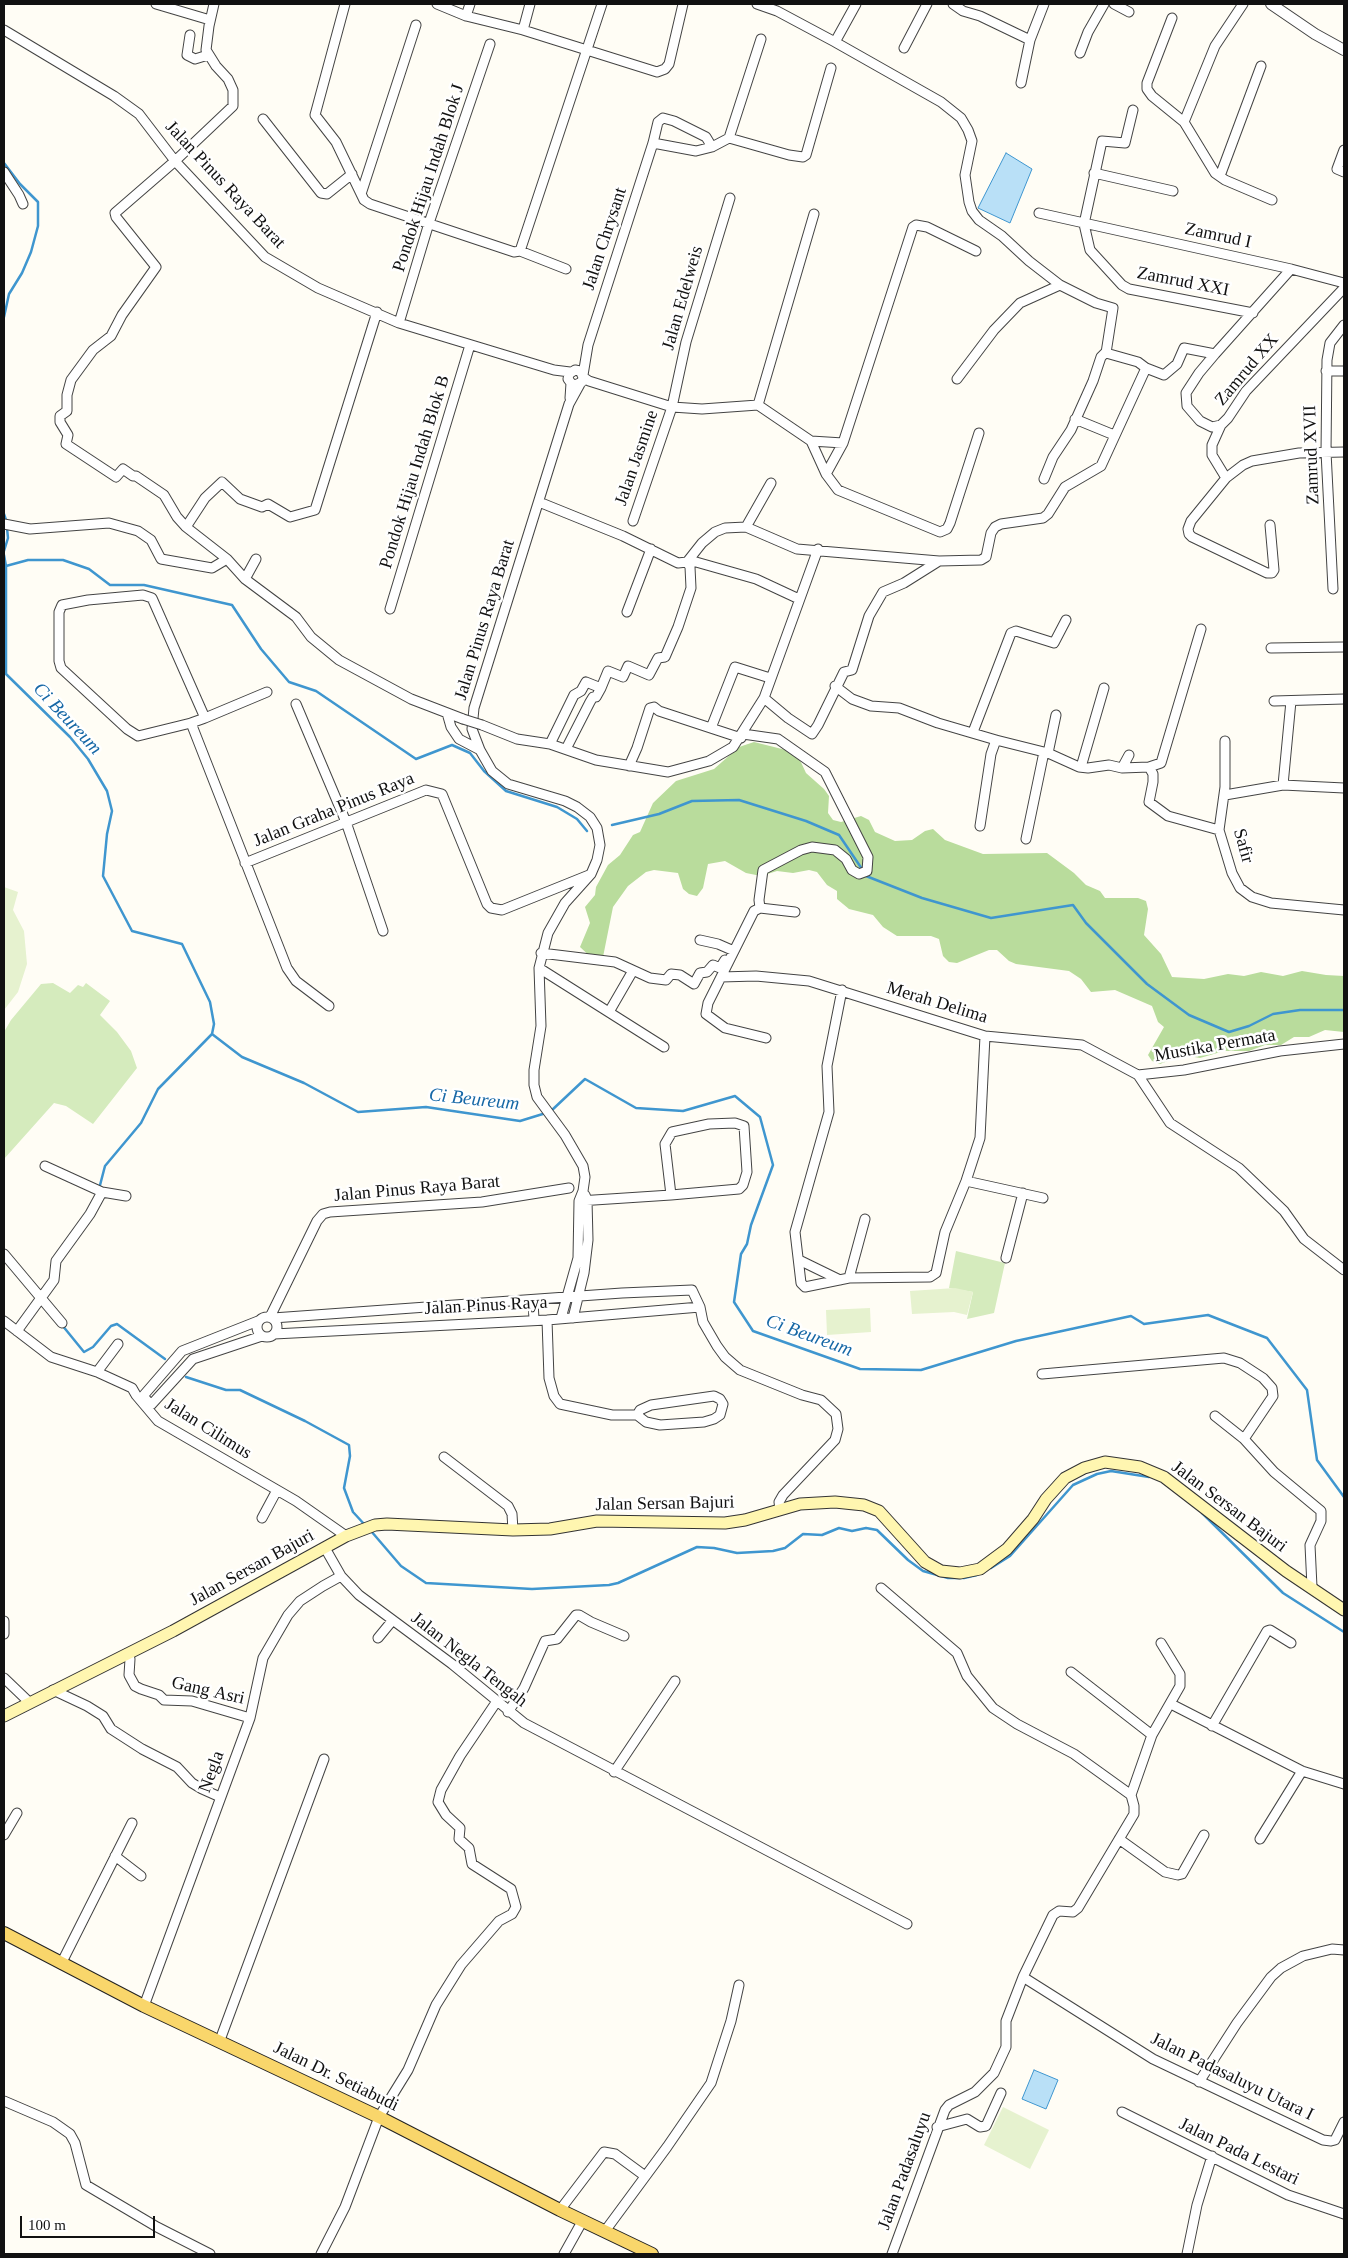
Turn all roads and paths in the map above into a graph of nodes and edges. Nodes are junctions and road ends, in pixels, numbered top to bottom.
1 (156, 4) edge
2 (214, 4) edge
3 (345, 4) edge
4 (438, 4) edge
5 (470, 4) edge
6 (530, 4) edge
7 (602, 4) edge
8 (683, 4) edge
9 (757, 4) edge
10 (856, 4) edge
11 (927, 4) edge
12 (953, 4) edge
13 (1044, 4) edge
14 (1104, 4) edge
15 (1114, 4) edge
16 (1243, 4) edge
17 (1271, 4) edge
18 (1130, 12) dead end
19 (466, 16) junction
20 (1172, 18) dead end
21 (210, 20) junction
22 (416, 26) dead end
23 (4, 30) edge
24 (523, 30) junction
25 (190, 35) dead end
26 (761, 39) dead end
27 (1030, 40) junction
28 (835, 42) junction
29 (490, 44) dead end
30 (904, 48) dead end
31 (1344, 50) edge
32 (586, 51) junction
33 (1080, 53) dead end
34 (208, 55) junction
35 (1261, 66) dead end
36 (831, 68) dead end
37 (1022, 83) dead end
38 (1133, 110) dead end
39 (263, 119) dead end
40 (1184, 122) junction
41 (729, 138) junction
42 (653, 143) junction
43 (712, 147) junction
44 (1344, 150) edge
45 (175, 161) junction
46 (4, 172) edge
47 (1344, 172) edge
48 (1094, 173) junction
49 (352, 174) junction
50 (1220, 176) junction
51 (1173, 190) dead end
52 (361, 194) junction
53 (730, 198) dead end
54 (1272, 200) dead end
55 (23, 204) dead end
56 (1039, 213) dead end
57 (814, 214) dead end
58 (429, 223) junction
59 (1084, 224) junction
60 (520, 251) junction
61 (976, 251) dead end
62 (1291, 269) junction
63 (566, 270) dead end
64 (1344, 284) edge
65 (1060, 285) junction
66 (1344, 288) edge
67 (376, 312) junction
68 (1253, 313) junction
69 (399, 323) junction
70 (1344, 326) edge
71 (470, 344) junction
72 (1106, 352) junction
73 (1215, 354) junction
74 (1146, 368) junction
75 (1326, 370) junction
76 (1344, 371) edge
77 (578, 378) junction
78 (957, 379) dead end
79 (758, 406) junction
80 (672, 407) junction
81 (1075, 419) junction
82 (1221, 425) junction
83 (979, 433) dead end
84 (1114, 435) junction
85 (811, 441) junction
86 (843, 443) junction
87 (1326, 452) junction
88 (1344, 452) edge
89 (826, 474) junction
90 (1226, 478) junction
91 (1044, 480) dead end
92 (771, 483) dead end
93 (539, 502) junction
94 (632, 521) dead end
95 (4, 524) edge
96 (1270, 525) dead end
97 (186, 527) junction
98 (746, 527) junction
99 (650, 549) junction
100 (818, 549) junction
101 (227, 559) junction
102 (256, 559) dead end
103 (688, 561) junction
104 (939, 561) junction
105 (245, 579) junction
106 (1333, 589) dead end
107 (799, 599) junction
108 (390, 609) dead end
109 (627, 612) dead end
110 (1066, 620) dead end
111 (1201, 629) dead end
112 (1344, 646) edge
113 (1271, 648) dead end
114 (770, 678) junction
115 (835, 686) junction
116 (601, 688) junction
117 (1104, 688) dead end
118 (267, 692) dead end
119 (764, 698) junction
120 (1344, 699) edge
121 (1274, 701) dead end
122 (1291, 701) junction
123 (296, 704) dead end
124 (447, 712) junction
125 (1056, 715) dead end
126 (205, 718) junction
127 (192, 723) junction
128 (711, 728) junction
129 (973, 732) junction
130 (742, 736) junction
131 (996, 740) junction
132 (1225, 741) dead end
133 (550, 744) junction
134 (566, 749) junction
135 (480, 750) junction
136 (1046, 753) junction
137 (1129, 755) dead end
138 (629, 766) junction
139 (1081, 767) junction
140 (1149, 767) junction
141 (1122, 768) junction
142 (1282, 785) junction
143 (1344, 788) edge
144 (1224, 795) junction
145 (346, 822) junction
146 (980, 826) dead end
147 (1220, 830) junction
148 (1026, 839) dead end
149 (245, 863) junction
150 (591, 874) junction
151 (760, 908) junction
152 (1344, 910) edge
153 (795, 912) dead end
154 (382, 931) dead end
155 (700, 940) dead end
156 (732, 950) junction
157 (541, 953) junction
158 (539, 968) junction
159 (631, 974) dead end
160 (721, 977) junction
161 (842, 990) junction
162 (329, 1006) dead end
163 (609, 1012) junction
164 (985, 1036) junction
165 (766, 1038) dead end
166 (1344, 1044) edge
167 (664, 1047) dead end
168 (1138, 1076) junction
169 (45, 1166) dead end
170 (966, 1181) junction
171 (569, 1188) dead end
172 (102, 1192) junction
173 (1023, 1193) junction
174 (671, 1195) junction
175 (126, 1196) dead end
176 (1043, 1198) dead end
177 (583, 1201) junction
178 (865, 1219) dead end
179 (4, 1254) edge
180 (1006, 1258) dead end
181 (798, 1260) junction
182 (1344, 1270) edge
183 (844, 1279) junction
184 (41, 1296) junction
185 (578, 1297) junction
186 (567, 1298) junction
187 (533, 1300) junction
188 (700, 1307) junction
189 (420, 1308) junction
190 (373, 1312) junction
191 (271, 1318) junction
192 (561, 1318) junction
193 (573, 1318) junction
194 (534, 1320) junction
195 (547, 1320) junction
196 (4, 1321) edge
197 (258, 1321) junction
198 (62, 1323) dead end
199 (421, 1326) junction
200 (375, 1328) junction
201 (17, 1331) junction
202 (274, 1334) junction
203 (262, 1336) junction
204 (118, 1344) dead end
205 (98, 1372) junction
206 (1042, 1374) dead end
207 (637, 1415) junction
208 (1215, 1416) dead end
209 (1244, 1439) junction
210 (444, 1458) dead end
211 (277, 1490) junction
212 (780, 1509) junction
213 (262, 1518) dead end
214 (513, 1530) junction
215 (346, 1536) junction
216 (325, 1548) junction
217 (341, 1576) junction
218 (1312, 1587) junction
219 (881, 1588) dead end
220 (1343, 1608) edge
221 (4, 1621) edge
222 (392, 1621) junction
223 (4, 1634) edge
224 (624, 1636) dead end
225 (378, 1638) dead end
226 (1161, 1643) dead end
227 (1291, 1643) dead end
228 (126, 1654) junction
229 (1071, 1672) dead end
230 (4, 1678) edge
231 (675, 1681) dead end
232 (53, 1690) junction
233 (497, 1701) junction
234 (29, 1702) junction
235 (1171, 1704) junction
236 (508, 1712) junction
237 (4, 1716) edge
238 (250, 1718) junction
239 (1212, 1726) junction
240 (1152, 1736) junction
241 (324, 1759) dead end
242 (1302, 1771) junction
243 (614, 1772) junction
244 (1344, 1784) edge
245 (1131, 1795) junction
246 (220, 1797) junction
247 (17, 1813) dead end
248 (132, 1822) dead end
249 (4, 1835) edge
250 (1204, 1835) dead end
251 (1118, 1839) junction
252 (1260, 1839) dead end
253 (115, 1856) junction
254 (141, 1876) dead end
255 (907, 1924) dead end
256 (4, 1934) edge
257 (1344, 1950) edge
258 (61, 1964) junction
259 (1023, 1977) junction
260 (739, 1985) dead end
261 (144, 2006) junction
262 (220, 2040) junction
263 (1199, 2082) junction
264 (1001, 2093) dead end
265 (4, 2101) edge
266 (1122, 2112) dead end
267 (379, 2117) junction
268 (1344, 2122) edge
269 (938, 2127) junction
270 (1212, 2156) junction
271 (645, 2176) junction
272 (560, 2210) junction
273 (1344, 2214) edge
274 (583, 2220) junction
275 (605, 2231) junction
276 (210, 2254) edge
277 (321, 2254) edge
278 (564, 2254) edge
279 (652, 2254) edge
280 (892, 2254) edge
281 (1187, 2254) edge

1 - 21 street
2 - 21 street
3 - 49 street
4 - 19 street
5 - 19 street
6 - 24 street
7 - 32 street
8 - 32 street
9 - 28 street
10 - 28 street
11 - 30 street
12 - 27 street
13 - 27 street
14 - 33 street
15 - 18 street
16 - 40 street
17 - 31 street
19 - 24 street
20 - 40 street
21 - 34 street
22 - 52 street
23 - 45 street, Jalan Pinus Raya Barat
24 - 32 street
25 - 34 street
26 - 41 street
27 - 37 street
28 - 65 street
29 - 58 street, Pondok Hijau Indah Blok J
32 - 60 street
34 - 45 street
35 - 50 street
36 - 41 street
38 - 48 street
39 - 49 street
40 - 50 street
41 - 43 street
42 - 43 street
42 - 43 street, Jalan Chrysant
42 - 77 street, Jalan Chrysant
44 - 47 street
45 - 67 street, Jalan Pinus Raya Barat
45 - 97 street
46 - 55 street
48 - 51 street
48 - 59 street
49 - 52 street
50 - 54 street
52 - 58 street
53 - 80 street, Jalan Edelweis
56 - 59 street, Zamrud I
57 - 79 street
58 - 60 street
58 - 69 street, Pondok Hijau Indah Blok J
59 - 62 street, Zamrud I
59 - 68 street, Zamrud XXI
60 - 63 street
61 - 86 street
62 - 64 street, Zamrud I
62 - 68 street, Zamrud XX
65 - 72 street
65 - 78 street
66 - 82 street, Zamrud XX
67 - 69 street, Jalan Pinus Raya Barat
67 - 97 street
68 - 73 street, Zamrud XX
69 - 71 street, Jalan Pinus Raya Barat
70 - 75 street, Zamrud XVII
71 - 77 street, Jalan Pinus Raya Barat
71 - 108 street, Pondok Hijau Indah Blok B
72 - 74 street
72 - 81 street
73 - 74 street
73 - 82 street, Zamrud XX
74 - 84 street
75 - 76 street
75 - 87 street, Zamrud XVII
77 - 80 street, Jalan Pinus Raya Barat
77 - 93 street, Jalan Pinus Raya Barat
79 - 80 street, Jalan Pinus Raya Barat
79 - 85 street
80 - 94 street, Jalan Jasmine
81 - 84 street
81 - 91 street
82 - 90 street
83 - 89 street
84 - 104 street
85 - 86 street
85 - 89 street
86 - 89 street
87 - 88 street
87 - 90 street
87 - 106 street, Zamrud XVII
90 - 96 street
92 - 98 street
93 - 99 street
93 - 135 street, Jalan Pinus Raya Barat
95 - 101 street
97 - 101 street
98 - 100 street
98 - 103 street
99 - 103 street
99 - 109 street
100 - 104 street
100 - 107 street
101 - 105 street
102 - 105 street
103 - 107 street
103 - 116 street
104 - 115 street
105 - 124 street
107 - 114 street
110 - 129 street
111 - 140 street
112 - 113 street
114 - 119 street
114 - 128 street
115 - 119 street
115 - 129 street
116 - 133 street
116 - 134 street
117 - 139 street
118 - 126 street
119 - 130 street
120 - 122 street
121 - 122 street
122 - 142 street
123 - 145 street
124 - 133 street, bridge
124 - 135 street
125 - 136 street
126 - 127 street
126 - 127 street
127 - 149 street, Jalan Graha Pinus Raya
128 - 130 street
128 - 138 street
129 - 131 street
130 - 138 street
130 - 151 street
131 - 136 street
131 - 146 street
132 - 144 street, Safir
133 - 134 street
134 - 138 street
135 - 150 street, Jalan Pinus Raya Barat
136 - 139 street
136 - 148 street
137 - 141 street
139 - 141 street
140 - 141 street
140 - 147 street
142 - 143 street
142 - 144 street
144 - 147 street, Safir
145 - 149 street, Jalan Graha Pinus Raya
145 - 150 street, Jalan Graha Pinus Raya
145 - 154 street
147 - 152 street, Safir
149 - 162 street, Jalan Graha Pinus Raya
150 - 157 street, Jalan Pinus Raya Barat
151 - 153 street
151 - 156 street
155 - 156 street
156 - 157 street
156 - 160 street
157 - 158 street, Jalan Pinus Raya Barat
158 - 163 street
158 - 177 street, Jalan Pinus Raya Barat
159 - 163 street
160 - 161 street, Merah Delima
160 - 165 street
161 - 164 street, Merah Delima
161 - 181 street
163 - 167 street
164 - 168 street, Merah Delima
164 - 170 street
166 - 168 street, Mustika Permata
168 - 182 street, Mustika Permata
169 - 172 street
170 - 173 street
170 - 183 street
171 - 191 street, Jalan Pinus Raya Barat
172 - 175 street
172 - 184 street
173 - 176 street
173 - 180 street
174 - 174 street
174 - 177 street
177 - 185 street, Jalan Pinus Raya Barat
177 - 186 street, Jalan Pinus Raya Barat
178 - 183 street
179 - 184 street
181 - 183 street
181 - 183 street
184 - 198 street
184 - 201 street
185 - 186 street, Jalan Pinus Raya
185 - 188 street, Jalan Pinus Raya
185 - 193 street, Jalan Pinus Raya Barat
186 - 187 street, Jalan Pinus Raya
186 - 192 street, Jalan Pinus Raya Barat
187 - 189 street, Jalan Pinus Raya
187 - 194 street
188 - 193 street, Jalan Pinus Raya
188 - 212 street
189 - 190 street, Jalan Pinus Raya
189 - 199 street
190 - 191 street, Jalan Pinus Raya
190 - 200 street
191 - 197 street, Jalan Pinus Raya
191 - 202 street
192 - 193 street, Jalan Pinus Raya
192 - 195 street, Jalan Pinus Raya
194 - 195 street, Jalan Pinus Raya
194 - 199 street, Jalan Pinus Raya
195 - 207 street
196 - 201 street, Jalan Cilimus
197 - 203 street
197 - 203 street, Jalan Pinus Raya
199 - 200 street, Jalan Pinus Raya
200 - 202 street, Jalan Pinus Raya
201 - 205 street, Jalan Cilimus
202 - 203 street, Jalan Pinus Raya
204 - 205 street
205 - 211 street, Jalan Cilimus
206 - 209 street
207 - 207 street
208 - 209 street
209 - 218 street
210 - 214 street
211 - 213 street
211 - 215 street, Jalan Cilimus
212 - 214 main road, Jalan Sersan Bajuri
212 - 218 main road, Jalan Sersan Bajuri
214 - 215 main road, Jalan Sersan Bajuri
215 - 216 main road, Jalan Sersan Bajuri
216 - 217 street, Jalan Negla Tengah
216 - 228 main road, Jalan Sersan Bajuri
217 - 222 street, Jalan Negla Tengah
217 - 238 street, Negla
218 - 220 main road, Jalan Sersan Bajuri
219 - 245 street
221 - 223 street
222 - 225 street
222 - 233 street, Jalan Negla Tengah
224 - 236 street
226 - 235 street, Jalan Padasaluyu
227 - 239 street
228 - 232 main road, Jalan Sersan Bajuri
228 - 238 street, Gang Asri
229 - 240 street
230 - 234 street
231 - 243 street
232 - 234 main road, Jalan Sersan Bajuri
232 - 246 street
233 - 236 street, Jalan Negla Tengah
233 - 267 street
234 - 237 main road, Jalan Sersan Bajuri
235 - 239 street
235 - 240 street, Jalan Padasaluyu
236 - 243 street, Jalan Negla Tengah
238 - 246 street, Negla
239 - 242 street
240 - 245 street, Jalan Padasaluyu
241 - 262 street
242 - 244 street
242 - 252 street
243 - 255 street, Jalan Negla Tengah
245 - 251 street, Jalan Padasaluyu
246 - 261 street, Negla
247 - 249 street
248 - 253 street
250 - 251 street
251 - 259 street, Jalan Padasaluyu
253 - 254 street
253 - 258 street
256 - 258 main road, Jalan Dr. Setiabudi
257 - 263 street
258 - 261 main road, Jalan Dr. Setiabudi
259 - 263 street, Jalan Padasaluyu Utara I
259 - 269 street, Jalan Padasaluyu
260 - 271 street
261 - 262 main road, Jalan Dr. Setiabudi
262 - 267 main road, Jalan Dr. Setiabudi
263 - 268 street, Jalan Padasaluyu Utara I
264 - 269 street
265 - 276 street
266 - 270 street, Jalan Pada Lestari
267 - 272 main road, Jalan Dr. Setiabudi
267 - 277 street
269 - 280 street, Jalan Padasaluyu
270 - 273 street, Jalan Pada Lestari
270 - 281 street
271 - 272 street
271 - 275 street
272 - 274 main road, Jalan Dr. Setiabudi
274 - 275 main road, Jalan Dr. Setiabudi
274 - 278 street
275 - 279 main road, Jalan Dr. Setiabudi

